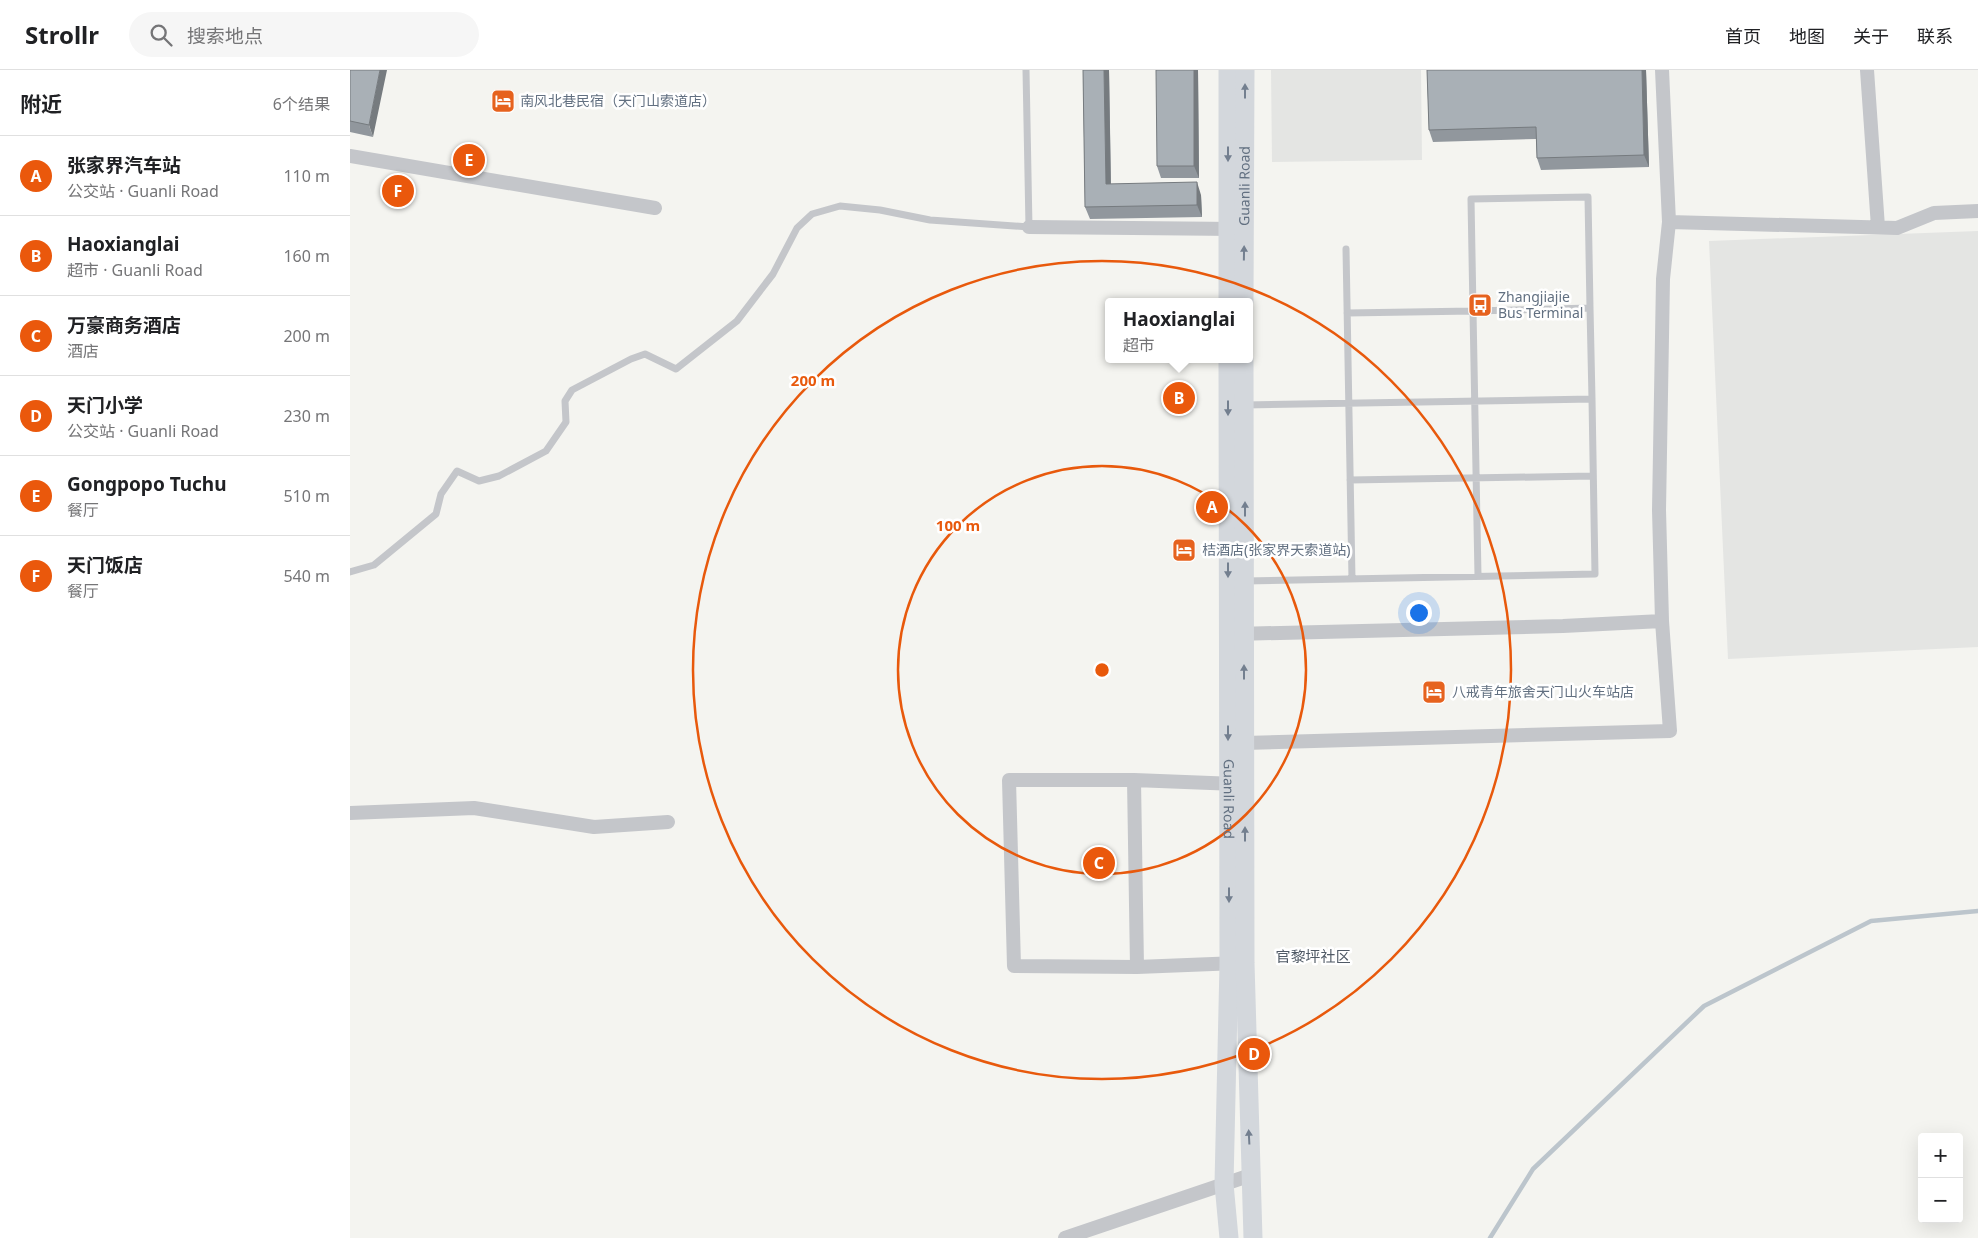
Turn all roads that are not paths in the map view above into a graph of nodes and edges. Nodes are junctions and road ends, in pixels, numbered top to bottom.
1 (1026, 70) edge
2 (1228, 70) edge
3 (1245, 70) edge
4 (1662, 70) edge
5 (1868, 70) edge
6 (350, 156) edge
7 (655, 208) dead end
8 (1978, 210) edge
9 (1669, 222) junction
10 (1029, 227) junction
11 (1878, 227) junction
12 (1236, 229) junction
13 (1346, 249) dead end
14 (1228, 298) edge
15 (1244, 298) edge
16 (1590, 308) junction
17 (1473, 311) junction
18 (1347, 313) junction
19 (1228, 363) edge
20 (1244, 363) edge
21 (1592, 398) junction
22 (1475, 401) junction
23 (1349, 403) junction
24 (1245, 405) junction
25 (1593, 476) junction
26 (1476, 478) junction
27 (1350, 480) junction
28 (350, 572) edge
29 (1478, 576) junction
30 (1352, 579) junction
31 (1245, 581) junction
32 (1662, 621) junction
33 (1236, 634) junction
34 (1244, 743) junction
35 (1134, 780) junction
36 (1236, 784) junction
37 (350, 813) edge
38 (668, 822) dead end
39 (1237, 963) junction
40 (1137, 967) junction
41 (1251, 1174) junction
42 (1224, 1184) junction
43 (1065, 1238) edge
44 (1229, 1238) edge
45 (1253, 1238) edge

1 - 10 lane
2 -> 12 main road, Guanli Road
12 -> 3 main road, Guanli Road
4 - 9 street
5 - 11 street
6 - 7 street
8 - 11 street
9 - 11 street
9 - 32 street
10 - 12 street
10 - 28 lane
12 - 14 main road, Guanli Road
15 -> 12 main road, Guanli Road
13 - 18 lane
16 - 17 lane
16 - 17 lane
16 - 21 lane
17 - 18 lane
17 - 22 lane
18 - 23 lane
19 -> 33 main road, Guanli Road
20 - 24 main road, Guanli Road
21 - 22 lane
21 - 25 lane
22 - 23 lane
22 - 26 lane
23 - 24 lane
23 - 27 lane
31 -> 24 main road, Guanli Road
25 - 26 lane
25 - 29 lane
26 - 27 lane
26 - 29 lane
27 - 30 lane
29 - 30 lane
30 - 31 lane
31 - 33 main road, Guanli Road
32 - 33 street
32 - 34 street
34 -> 33 main road, Guanli Road
33 -> 36 main road, Guanli Road
34 - 36 main road, Guanli Road
35 - 36 street
35 - 40 street
35 - 40 street
36 - 39 main road, Guanli Road
37 - 38 street
39 - 40 street
41 -> 39 main road, Guanli Road
39 - 42 main road, Guanli Road
41 - 42 street
41 - 45 main road, Guanli Road
42 - 43 street
42 - 44 main road, Guanli Road

